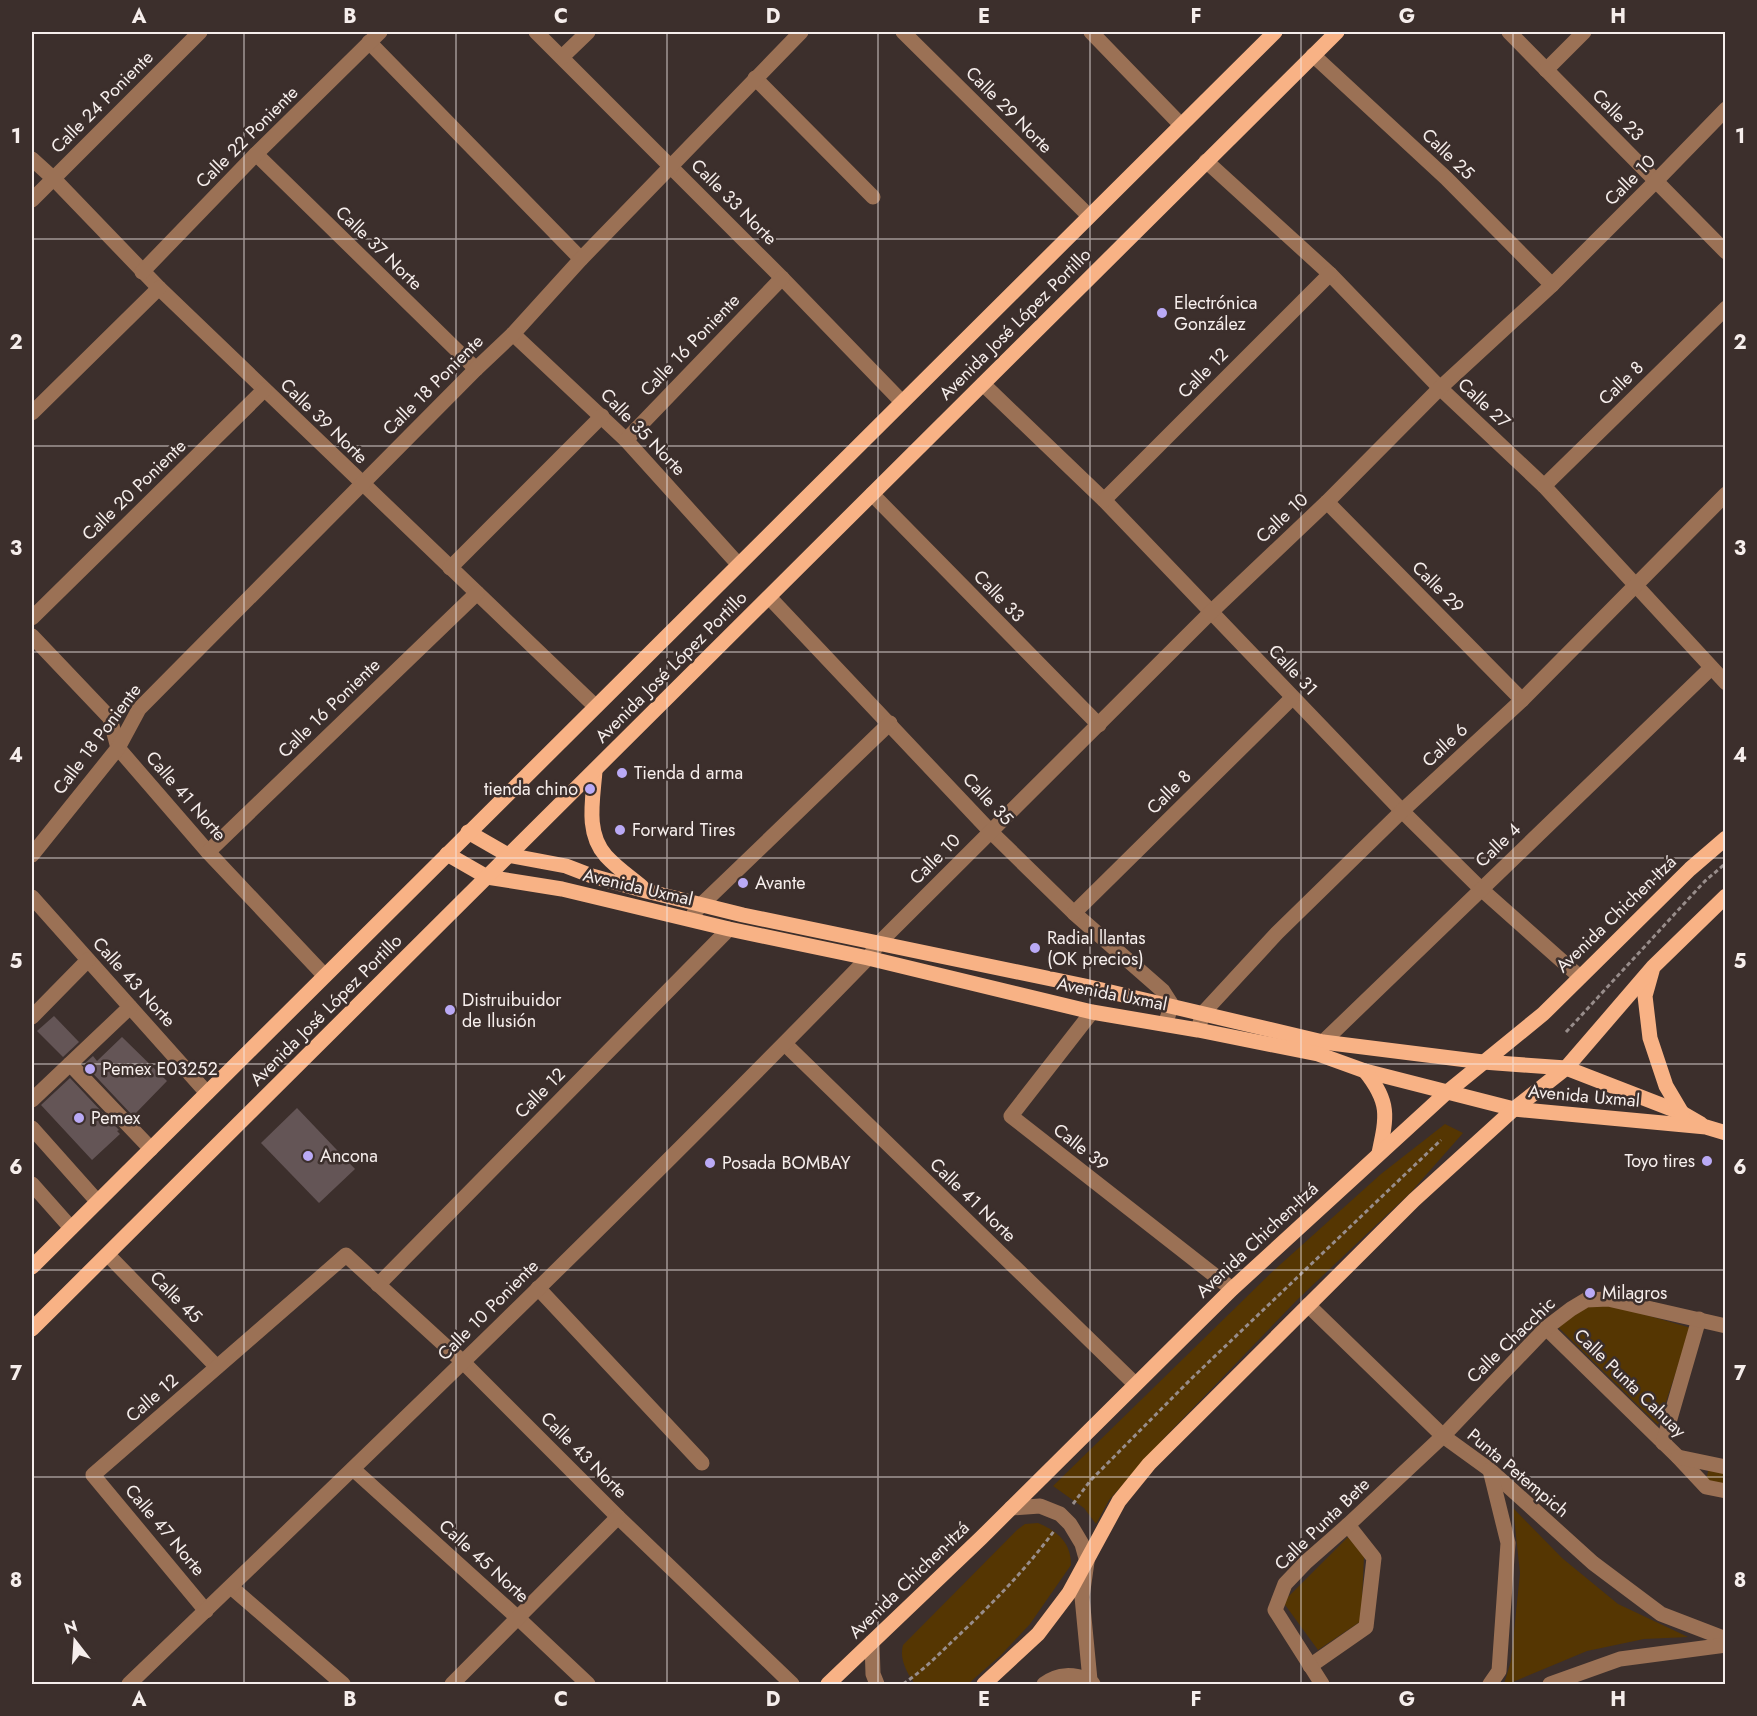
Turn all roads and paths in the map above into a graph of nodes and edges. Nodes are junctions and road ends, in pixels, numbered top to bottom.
1 (200, 32) edge
2 (536, 32) edge
3 (588, 32) edge
4 (801, 32) edge
5 (903, 32) edge
6 (1090, 32) edge
7 (1274, 32) edge
8 (1337, 32) edge
9 (1509, 32) edge
10 (1584, 32) edge
11 (375, 37) edge
12 (1313, 55) junction
13 (562, 57) junction
14 (1546, 70) junction
15 (755, 78) junction
16 (1725, 109) edge
17 (1181, 125) junction
18 (256, 154) junction
19 (32, 159) edge
20 (1206, 161) junction
21 (671, 167) junction
22 (54, 178) junction
23 (1656, 181) junction
24 (873, 197) dead end
25 (32, 200) edge
26 (1089, 216) junction
27 (1725, 252) edge
28 (581, 259) junction
29 (142, 272) junction
30 (1330, 274) junction
31 (782, 278) junction
32 (1552, 285) junction
33 (159, 288) junction
34 (1725, 308) edge
35 (513, 334) junction
36 (476, 369) junction
37 (983, 384) junction
38 (1440, 388) junction
39 (264, 390) junction
40 (902, 402) junction
41 (32, 413) edge
42 (602, 416) junction
43 (626, 440) junction
44 (362, 484) junction
45 (1544, 486) junction
46 (872, 494) junction
47 (1725, 494) edge
48 (1104, 500) junction
49 (1327, 502) junction
50 (738, 564) junction
51 (450, 568) junction
52 (1635, 583) junction
53 (477, 593) junction
54 (769, 597) junction
55 (1211, 612) junction
56 (32, 618) edge
57 (32, 636) edge
58 (1711, 668) junction
59 (1725, 683) edge
60 (1292, 698) junction
61 (1522, 700) junction
62 (595, 706) junction
63 (890, 723) junction
64 (1099, 725) junction
65 (118, 748) junction
66 (595, 771) junction
67 (1402, 811) junction
68 (468, 832) junction
69 (991, 832) junction
70 (1725, 838) edge
71 (208, 852) junction
72 (447, 854) junction
73 (32, 855) edge
74 (508, 855) junction
75 (1725, 863) edge
76 (487, 878) junction
77 (1481, 889) junction
78 (646, 891) junction
79 (1725, 896) edge
80 (32, 897) edge
81 (702, 904) junction
82 (1074, 913) junction
83 (690, 919) junction
84 (729, 929) junction
85 (879, 943) junction
86 (868, 958) junction
87 (88, 960) junction
88 (1653, 968) junction
89 (324, 975) junction
90 (1580, 977) junction
91 (130, 1007) junction
92 (1172, 1007) junction
93 (1092, 1012) junction
94 (1203, 1013) junction
95 (32, 1017) edge
96 (1165, 1024) junction
97 (1198, 1030) junction
98 (1566, 1032) dead end
99 (784, 1044) junction
100 (1321, 1048) junction
101 (1483, 1062) junction
102 (70, 1064) junction
103 (1566, 1068) junction
104 (1365, 1071) junction
105 (207, 1093) junction
106 (1446, 1093) junction
107 (32, 1100) edge
108 (1514, 1109) junction
109 (1682, 1113) junction
110 (1706, 1127) junction
111 (32, 1128) edge
112 (1725, 1133) edge
113 (1441, 1140) dead end
114 (150, 1149) junction
115 (1378, 1153) junction
116 (32, 1184) edge
117 (97, 1201) junction
118 (70, 1228) junction
119 (55, 1244) junction
120 (108, 1255) junction
121 (346, 1255) joint
122 (32, 1267) edge
123 (32, 1275) edge
124 (378, 1285) junction
125 (538, 1288) junction
126 (1232, 1289) junction
127 (1308, 1305) junction
128 (1700, 1319) junction
129 (1725, 1326) edge
130 (1546, 1328) junction
131 (32, 1329) edge
132 (463, 1362) junction
133 (218, 1367) junction
134 (1135, 1384) junction
135 (1443, 1436) junction
136 (1663, 1443) junction
137 (1678, 1457) junction
138 (702, 1462) dead end
139 (1725, 1467) edge
140 (353, 1469) junction
141 (1490, 1470) junction
142 (93, 1475) joint
143 (1725, 1491) edge
144 (1011, 1509) junction
145 (618, 1517) junction
146 (1064, 1517) junction
147 (1348, 1526) junction
148 (1087, 1562) junction
149 (231, 1587) junction
150 (206, 1611) junction
151 (518, 1618) junction
152 (1725, 1639) edge
153 (872, 1642) junction
154 (1725, 1645) edge
155 (1310, 1666) junction
156 (136, 1682) edge
157 (1092, 1682) edge
158 (343, 1684) edge
159 (452, 1684) edge
160 (588, 1684) edge
161 (792, 1684) edge
162 (828, 1684) edge
163 (877, 1684) edge
164 (903, 1684) edge
165 (984, 1684) edge
166 (1044, 1684) edge
167 (1322, 1684) edge
168 (1490, 1684) edge
169 (1550, 1684) edge

1 - 22 street, Calle 24 Poniente
2 - 13 street, Calle 33 Norte
3 - 13 street
4 - 15 street, Calle 18 Poniente
5 - 26 street, Calle 29 Norte
6 - 17 street
7 - 17 main road, Avenida José López Portillo
8 - 12 main road, Avenida José López Portillo
9 - 14 street, Calle 23
10 - 14 street
11 - 18 street, Calle 22 Poniente
11 - 28 street
12 - 20 main road, Avenida José López Portillo
12 - 32 street, Calle 25
13 - 21 street, Calle 33 Norte
14 - 23 street, Calle 23
15 - 21 street, Calle 18 Poniente
15 - 24 street
16 - 23 street, Calle 10
17 - 26 main road, Avenida José López Portillo
18 - 29 street, Calle 22 Poniente
18 - 36 street, Calle 37 Norte
19 - 22 street, Calle 39 Norte
20 - 30 street, Calle 27
20 - 37 main road, Avenida José López Portillo
21 - 28 street, Calle 18 Poniente
21 - 31 street, Calle 33 Norte
22 - 25 street, Calle 24 Poniente
22 - 29 street, Calle 39 Norte
23 - 27 street, Calle 23
23 - 32 street, Calle 10
26 - 40 main road, Avenida José López Portillo
28 - 35 street, Calle 18 Poniente
29 - 33 street, Calle 39 Norte
30 - 38 street, Calle 27
30 - 48 street, Calle 12
31 - 40 street, Calle 33 Norte
31 - 43 street, Calle 16 Poniente
32 - 38 street, Calle 10
33 - 39 street, Calle 39 Norte
33 - 41 street
34 - 45 street, Calle 8
35 - 36 street, Calle 18 Poniente
35 - 42 street, Calle 35 Norte
36 - 44 street, Calle 18 Poniente
37 - 46 main road, Avenida José López Portillo
37 - 48 street, Calle 31
38 - 45 street, Calle 27
38 - 49 street, Calle 10
39 - 44 street, Calle 39 Norte
39 - 56 street, Calle 20 Poniente
40 - 50 main road, Avenida José López Portillo
42 - 43 street, Calle 35 Norte
42 - 51 street
43 - 50 street, Calle 35 Norte
44 - 51 street, Calle 39 Norte
44 - 65 street, Calle 18 Poniente
45 - 52 street, Calle 27
46 - 54 main road, Avenida José López Portillo
46 - 64 street, Calle 33
47 - 52 street, Calle 6
48 - 55 street, Calle 31
49 - 55 street, Calle 10
49 - 61 street, Calle 29
50 - 62 main road, Avenida José López Portillo
51 - 53 street, Calle 39 Norte
52 - 58 street, Calle 27
52 - 61 street, Calle 6
53 - 62 street, Calle 39 Norte
53 - 71 street, Calle 16 Poniente
54 - 63 street, Calle 35
54 - 66 main road, Avenida José López Portillo
55 - 60 street, Calle 31
55 - 64 street, Calle 10
57 - 65 street, Calle 41 Norte
58 - 59 street, Calle 27
58 - 77 street, Calle 4
60 - 67 street, Calle 31
60 - 82 street, Calle 8
61 - 67 street, Calle 6
62 - 68 main road, Avenida José López Portillo
63 - 69 street, Calle 35
63 - 81 street
64 - 69 street, Calle 10
65 - 71 street, Calle 41 Norte
65 - 73 street, Calle 18 Poniente
66 - 74 main road, Avenida José López Portillo
66 - 78 main road
67 - 77 street, Calle 31
67 - 94 street, Calle 6
68 - 72 main road, Avenida José López Portillo
68 - 74 main road, Avenida Uxmal
69 - 82 street, Calle 35
69 - 85 street, Calle 10
70 - 90 main road, Avenida Chichen-Itzá
71 - 89 street, Calle 41 Norte
72 - 76 main road, Avenida Uxmal
72 - 89 main road, Avenida José López Portillo
74 - 76 main road, Avenida José López Portillo
74 - 78 main road, Avenida Uxmal
75 - 98 path
76 - 83 main road, Avenida Uxmal
76 - 120 main road, Avenida José López Portillo
77 - 90 street, Calle 31
77 - 100 street, Calle 4
78 - 81 main road, Avenida Uxmal
79 - 88 main road
80 - 87 street, Calle 43 Norte
81 - 83 street
81 - 85 main road, Avenida Uxmal
82 - 92 street, Calle 35
83 - 84 main road, Avenida Uxmal
84 - 86 main road, Avenida Uxmal
84 - 124 street, Calle 12
85 - 86 street, Calle 10
85 - 92 main road, Avenida Uxmal
86 - 93 main road, Avenida Uxmal
86 - 99 street, Calle 10 Poniente
87 - 91 street, Calle 43 Norte
87 - 95 street
88 - 103 main road
88 - 109 main road
89 - 105 main road, Avenida José López Portillo
90 - 101 main road, Avenida Chichen-Itzá
91 - 102 street
91 - 105 street, Calle 43 Norte
92 - 94 main road, Avenida Uxmal
92 - 96 street
93 - 96 main road, Avenida Uxmal
93 - 126 street, Calle 39
94 - 97 street, Calle 6
94 - 100 main road, Avenida Uxmal
96 - 97 main road, Avenida Uxmal
97 - 100 main road, Avenida Uxmal
99 - 125 street, Calle 10 Poniente
99 - 134 street, Calle 41 Norte
100 - 101 main road, Avenida Uxmal
100 - 104 main road, Avenida Uxmal
101 - 103 main road, Avenida Uxmal
101 - 106 main road, Avenida Chichen-Itzá
102 - 107 street
102 - 114 street
103 - 108 main road
103 - 109 main road, Avenida Uxmal
104 - 106 main road, Avenida Uxmal
104 - 115 main road
105 - 114 main road, Avenida José López Portillo
106 - 108 main road, Avenida Uxmal
106 - 115 main road, Avenida Chichen-Itzá
108 - 110 main road, Avenida Uxmal
108 - 127 main road
109 - 110 main road, Avenida Uxmal
110 - 112 main road, Avenida Uxmal
111 - 117 street
113 - 146 path
114 - 117 main road, Avenida José López Portillo
115 - 126 main road, Avenida Chichen-Itzá
116 - 118 street
117 - 118 main road, Avenida José López Portillo
118 - 119 main road, Avenida José López Portillo
119 - 122 main road, Avenida José López Portillo
119 - 123 main road
120 - 131 main road, Avenida José López Portillo
120 - 133 street, Calle 45
121 - 124 street, Calle 43 Norte
121 - 133 street, Calle 12
124 - 132 street, Calle 43 Norte
125 - 132 street, Calle 10 Poniente
125 - 138 street
126 - 134 main road, Avenida Chichen-Itzá
127 - 135 street, Punta Petempich
127 - 148 main road
128 - 129 street, Calle Chacchic
128 - 130 street, Calle Chacchic
128 - 136 street
130 - 135 street, Calle Chacchic
130 - 136 street, Calle Punta Cahuay
132 - 140 street, Calle 10 Poniente
132 - 145 street, Calle 43 Norte
133 - 142 street, Calle 12
134 - 144 main road, Avenida Chichen-Itzá
135 - 141 street, Punta Petempich
135 - 147 street, Calle Punta Bete
136 - 137 street, Calle Punta Cahuay
137 - 139 street, Calle Punta Cahuay
137 - 143 street
140 - 149 street, Calle 10 Poniente
140 - 151 street, Calle 45 Norte
141 - 152 street, Punta Petempich
141 - 168 street
142 - 150 street, Calle 47 Norte
144 - 146 street
144 - 153 main road, Avenida Chichen-Itzá
145 - 151 street
145 - 161 street, Calle 43 Norte
146 - 148 street
146 - 164 path
147 - 155 street
147 - 155 street, Calle Punta Bete
148 - 157 street
148 - 165 main road
149 - 150 street, Calle 10 Poniente
149 - 158 street
150 - 156 street, Calle 10 Poniente
151 - 159 street
151 - 160 street, Calle 45 Norte
153 - 162 main road, Avenida Chichen-Itzá
153 - 163 street
154 - 169 street
155 - 167 street, Calle Punta Bete
157 - 166 street

